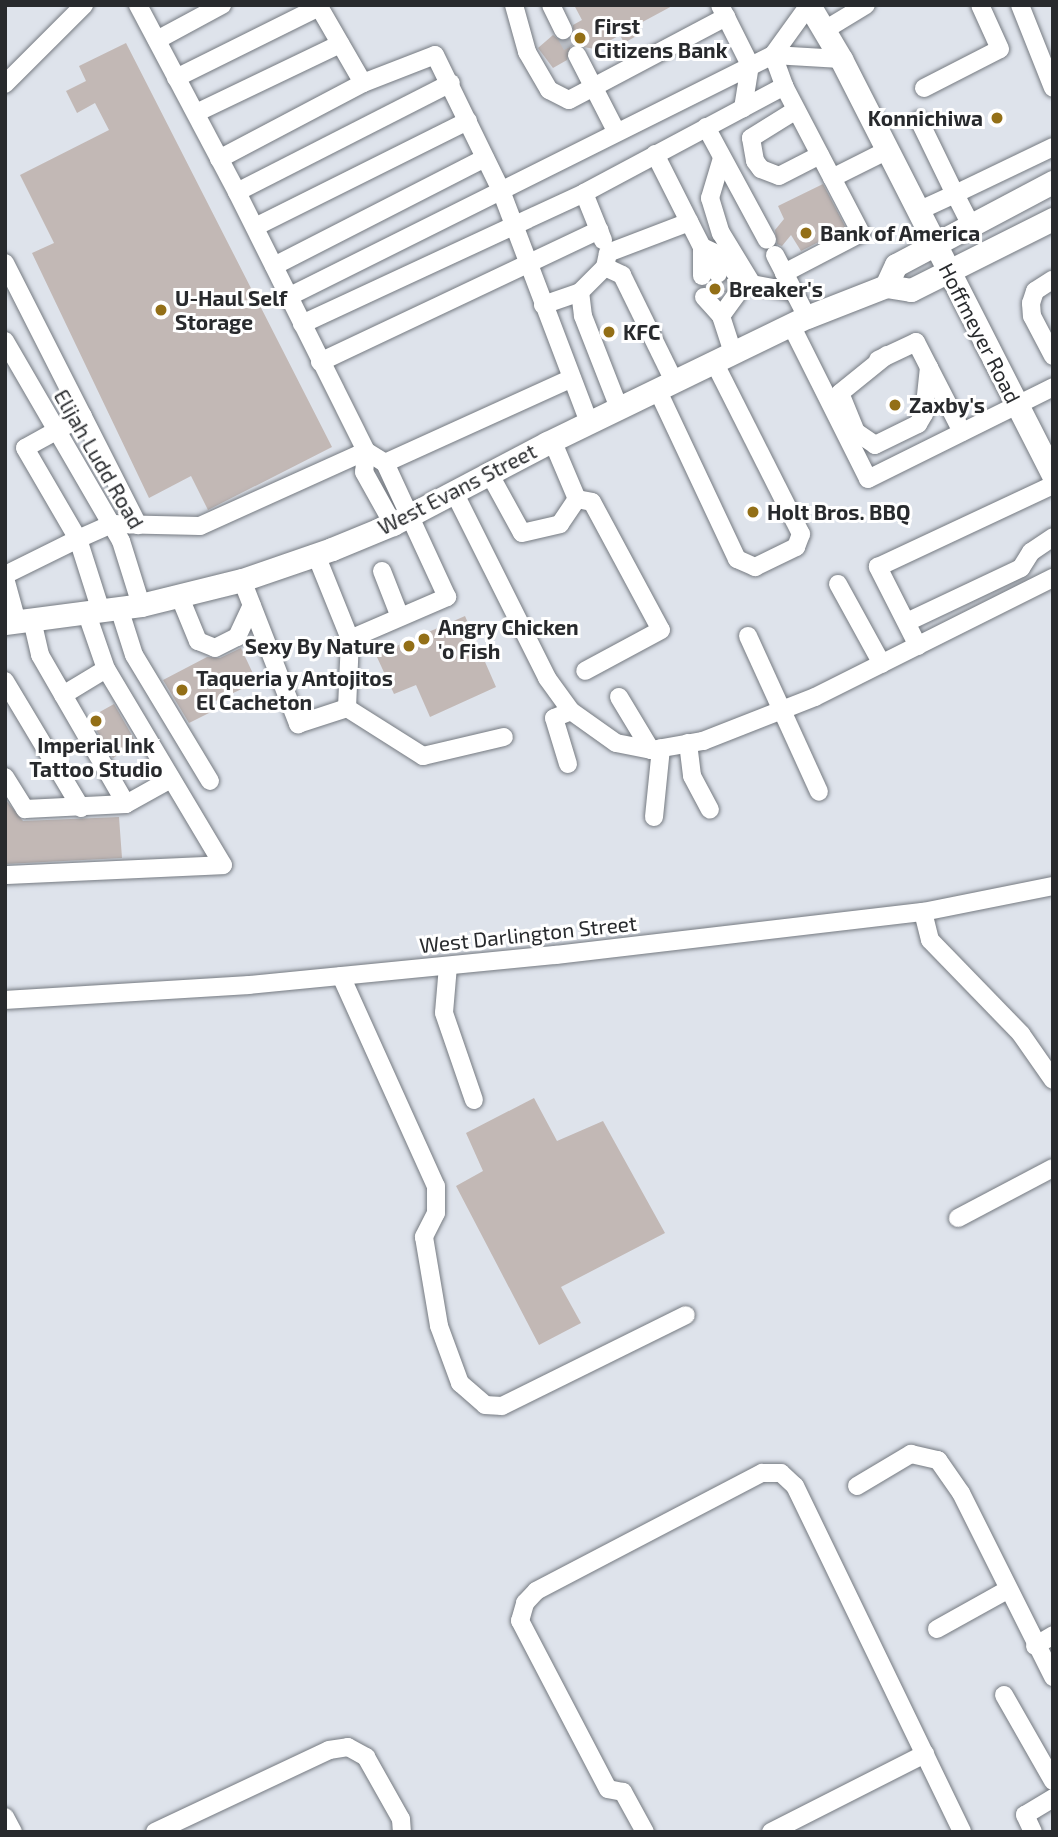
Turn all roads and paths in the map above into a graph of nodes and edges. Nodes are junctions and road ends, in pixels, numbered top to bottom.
1 (83, 5) edge
2 (138, 5) edge
3 (222, 5) edge
4 (514, 5) edge
5 (551, 5) edge
6 (809, 5) edge
7 (866, 5) edge
8 (980, 5) edge
9 (1020, 5) edge
10 (318, 6) edge
11 (723, 11) edge
12 (563, 30) tunnel mouth
13 (823, 31) junction
14 (157, 40) junction
15 (340, 44) junction
16 (577, 54) tunnel mouth
17 (773, 55) junction
18 (841, 59) junction
19 (750, 65) junction
20 (176, 78) junction
21 (363, 83) junction
22 (451, 83) junction
23 (5, 84) edge
24 (784, 86) junction
25 (593, 87) junction
26 (924, 88) dead end
27 (1053, 88) edge
28 (743, 108) junction
29 (796, 110) junction
30 (196, 113) junction
31 (919, 120) dead end
32 (468, 121) junction
33 (706, 127) junction
34 (616, 131) junction
35 (1053, 147) edge
36 (886, 151) junction
37 (656, 154) junction
38 (820, 155) junction
39 (485, 158) junction
40 (722, 158) junction
41 (219, 159) junction
42 (832, 178) junction
43 (1053, 182) edge
44 (500, 188) junction
45 (237, 192) junction
46 (584, 193) junction
47 (954, 194) junction
48 (918, 211) junction
49 (1053, 219) edge
50 (689, 222) junction
51 (515, 225) junction
52 (971, 225) junction
53 (255, 226) junction
54 (599, 230) junction
55 (934, 244) junction
56 (702, 247) junction
57 (607, 260) junction
58 (5, 262) edge
59 (528, 262) junction
60 (274, 266) junction
61 (949, 272) junction
62 (784, 273) junction
63 (1053, 281) edge
64 (886, 286) junction
65 (580, 292) junction
66 (794, 292) junction
67 (737, 294) tunnel mouth
68 (290, 296) junction
69 (711, 296) tunnel mouth
70 (542, 304) junction
71 (722, 316) junction
72 (799, 321) junction
73 (302, 324) junction
74 (5, 341) edge
75 (887, 355) junction
76 (1053, 356) edge
77 (724, 357) junction
78 (320, 362) junction
79 (929, 366) junction
80 (572, 378) junction
81 (666, 385) junction
82 (1053, 387) edge
83 (821, 388) junction
84 (1017, 405) junction
85 (619, 408) junction
86 (83, 416) junction
87 (589, 422) junction
88 (57, 430) junction
89 (962, 432) junction
90 (552, 440) junction
91 (1046, 447) edge
92 (366, 451) junction
93 (385, 463) junction
94 (489, 473) junction
95 (1053, 475) edge
96 (1053, 485) edge
97 (454, 492) junction
98 (577, 499) junction
99 (403, 519) junction
100 (112, 524) junction
101 (138, 525) junction
102 (1053, 537) edge
103 (78, 539) junction
104 (316, 555) junction
105 (382, 571) dead end
106 (5, 576) edge
107 (1053, 578) edge
108 (242, 580) junction
109 (838, 584) dead end
110 (179, 595) junction
111 (252, 605) junction
112 (112, 609) junction
113 (400, 617) junction
114 (18, 622) edge
115 (907, 622) junction
116 (748, 636) dead end
117 (350, 639) junction
118 (918, 646) junction
119 (882, 664) junction
120 (106, 669) junction
121 (585, 671) dead end
122 (5, 681) edge
123 (63, 695) junction
124 (619, 697) dead end
125 (347, 708) junction
126 (571, 711) junction
127 (781, 711) junction
128 (503, 737) dead end
129 (688, 743) junction
130 (656, 749) junction
131 (568, 764) dead end
132 (5, 777) edge
133 (171, 779) junction
134 (210, 781) dead end
135 (820, 792) dead end
136 (126, 804) junction
137 (81, 808) junction
138 (710, 810) dead end
139 (654, 817) dead end
140 (5, 875) edge
141 (1053, 886) edge
142 (923, 912) junction
143 (448, 966) junction
144 (341, 976) junction
145 (5, 1000) edge
146 (1053, 1080) edge
147 (474, 1100) dead end
148 (1053, 1168) edge
149 (958, 1218) dead end
150 (686, 1315) dead end
151 (857, 1486) dead end
152 (1007, 1590) junction
153 (937, 1629) dead end
154 (1053, 1635) edge
155 (1035, 1646) junction
156 (1053, 1677) edge
157 (1004, 1695) dead end
158 (925, 1754) junction
159 (1053, 1781) edge
160 (1053, 1798) edge
161 (5, 1817) edge
162 (13, 1832) edge
163 (155, 1832) edge
164 (402, 1832) edge
165 (645, 1832) edge
166 (771, 1832) edge
167 (962, 1832) edge
168 (1033, 1832) edge

1 - 23 street
2 - 14 street
3 - 14 street
4 - 25 street
5 - 12 street
6 - 13 main road, Hoffmeyer Road
6 - 17 street
7 - 13 street
8 - 26 street
9 - 27 street
10 - 15 street
10 - 20 street
11 - 19 street
11 - 25 street
13 - 18 main road, Hoffmeyer Road
14 - 20 street
15 - 21 street
15 - 30 street
16 - 25 street
17 - 18 street
17 - 19 street
17 - 24 street
18 - 36 main road, Hoffmeyer Road
19 - 28 street
19 - 34 street
20 - 30 street
21 - 22 street
21 - 41 street
22 - 32 street
22 - 45 street
24 - 28 street
24 - 29 street
25 - 34 street
28 - 33 street
29 - 38 street
29 - 38 street
30 - 41 street
31 - 47 street
32 - 39 street
32 - 53 street
33 - 37 street
33 - 40 street
34 - 44 street
35 - 47 street
36 - 42 street
36 - 48 main road, Hoffmeyer Road
37 - 46 street
37 - 50 street
38 - 42 street
39 - 44 street
39 - 60 street
40 - 62 street
40 - 66 street
41 - 45 street
42 - 62 street
43 - 52 main road
44 - 51 street
44 - 68 street
45 - 53 street
46 - 51 street
46 - 54 street
47 - 48 street
47 - 52 street
48 - 55 main road, Hoffmeyer Road
49 - 61 main road, West Evans Street
50 - 56 street
50 - 57 street
51 - 59 street
51 - 73 street
52 - 55 main road
53 - 60 street
54 - 57 street
54 - 59 street
55 - 61 main road, Hoffmeyer Road
55 - 64 main road
56 - 56 street
57 - 65 street
57 - 81 street
58 - 86 street
59 - 70 street
59 - 78 street
60 - 68 street
61 - 64 main road, West Evans Street
61 - 84 main road, Hoffmeyer Road
62 - 66 street
63 - 76 street
64 - 72 main road, West Evans Street
65 - 70 street
65 - 85 street
66 - 72 street
67 - 71 street
68 - 73 street
69 - 71 street
70 - 80 street
71 - 77 street
72 - 77 main road, West Evans Street
72 - 83 street
73 - 78 street
74 - 88 street, Elijah Ludd Road
75 - 79 street
75 - 79 street
75 - 83 street
77 - 81 main road, West Evans Street
77 - 81 street
78 - 92 street
79 - 89 street
80 - 87 street
80 - 93 street
81 - 85 main road, West Evans Street
82 - 84 street
83 - 89 street
84 - 89 street
84 - 91 main road, Hoffmeyer Road
85 - 87 main road, West Evans Street
86 - 88 street
86 - 101 street
87 - 90 main road, West Evans Street
88 - 100 street, Elijah Ludd Road
88 - 103 street
90 - 94 main road, West Evans Street
90 - 98 street
91 - 95 main road, Hoffmeyer Road
92 - 93 street
92 - 99 street
92 - 101 street
93 - 99 street
94 - 97 main road, West Evans Street
94 - 98 street
96 - 115 street
97 - 99 main road, West Evans Street
97 - 126 street
98 - 121 street
99 - 104 main road, West Evans Street
99 - 113 street
100 - 101 street
100 - 103 street
100 - 112 street, Elijah Ludd Road
102 - 115 street
103 - 106 street
103 - 112 street
104 - 108 main road, West Evans Street
104 - 117 street
105 - 113 street
106 - 114 street
107 - 118 street
108 - 110 main road, West Evans Street
108 - 111 street
109 - 119 street
110 - 111 street
110 - 112 main road, West Evans Street
111 - 125 street
112 - 114 main road, West Evans Street
112 - 120 street
112 - 134 street
113 - 117 street
114 - 123 street
115 - 118 street
116 - 127 street
117 - 125 street
118 - 119 street
119 - 127 street
120 - 123 street
120 - 133 street
122 - 137 street
123 - 136 street
124 - 130 street
125 - 128 street
126 - 130 street
126 - 131 street
127 - 129 street
127 - 135 street
129 - 130 street
129 - 138 street
130 - 139 street
132 - 137 street
133 - 136 street
133 - 140 street
136 - 137 street
141 - 142 street, West Darlington Street
142 - 143 street, West Darlington Street
142 - 146 street
143 - 144 street, West Darlington Street
143 - 147 street
144 - 145 street, West Darlington Street
144 - 150 street
148 - 149 street
151 - 152 street
152 - 153 street
152 - 155 street
154 - 155 street
155 - 156 street
157 - 159 street
158 - 165 street
158 - 166 street
158 - 167 street
160 - 168 street
161 - 162 street
163 - 164 street

